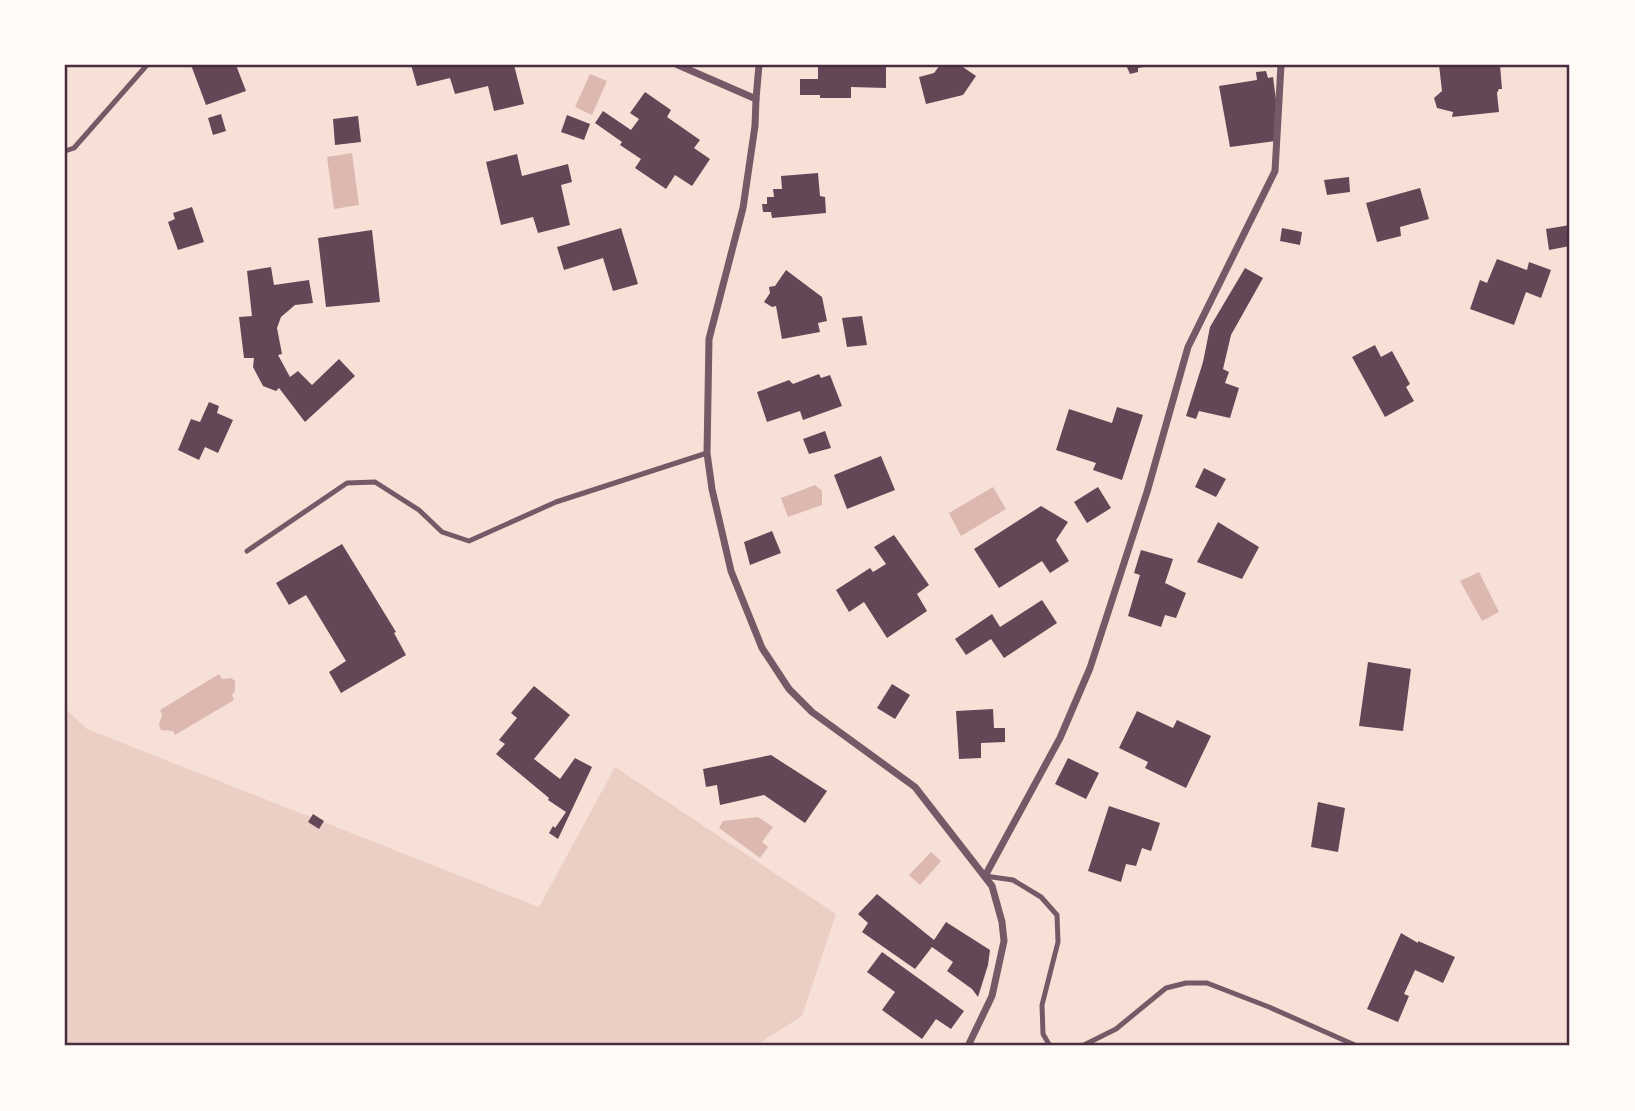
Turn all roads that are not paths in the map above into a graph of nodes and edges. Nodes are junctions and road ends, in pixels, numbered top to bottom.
1 (147, 65) edge
2 (678, 65) edge
3 (759, 65) edge
4 (1281, 65) edge
5 (756, 99) junction
6 (65, 151) edge
7 (707, 453) junction
8 (247, 551) dead end
9 (985, 876) junction
10 (968, 1046) edge
11 (1050, 1046) edge
12 (1083, 1046) edge
13 (1357, 1046) edge

1 - 6 lane
2 - 5 street
3 - 5 street
4 - 9 street
5 - 7 street
7 - 8 lane
7 - 9 street
9 - 10 street
9 - 11 lane
12 - 13 lane

